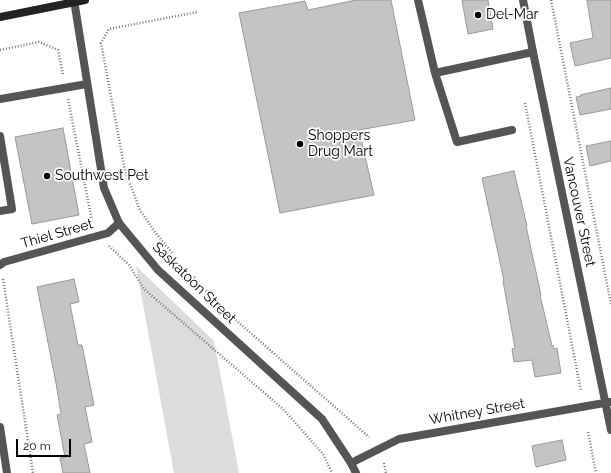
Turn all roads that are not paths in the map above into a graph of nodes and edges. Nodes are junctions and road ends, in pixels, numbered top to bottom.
1 (85, 0) edge
2 (418, 0) edge
3 (523, 0) edge
4 (74, 1) edge
5 (0, 17) edge
6 (533, 52) junction
7 (435, 73) junction
8 (87, 84) junction
9 (0, 99) edge
10 (512, 130) dead end
11 (0, 136) edge
12 (0, 211) edge
13 (119, 223) junction
14 (0, 266) edge
15 (608, 402) edge
16 (0, 427) edge
17 (611, 430) edge
18 (351, 463) junction
19 (7, 473) edge
20 (356, 473) edge

1 - 4 main road
2 - 7 street
3 - 6 street, Vancouver Street
4 - 5 main road
4 - 8 street, Saskatoon Street
6 - 7 street
6 - 15 street, Vancouver Street
7 - 10 street
8 - 9 street
8 - 13 street, Saskatoon Street
11 - 12 street
13 - 14 street, Thiel Street
13 - 18 street, Saskatoon Street
15 - 17 street, Vancouver Street
15 - 18 street, Whitney Street
16 - 19 street
18 - 20 street, Saskatoon Street

